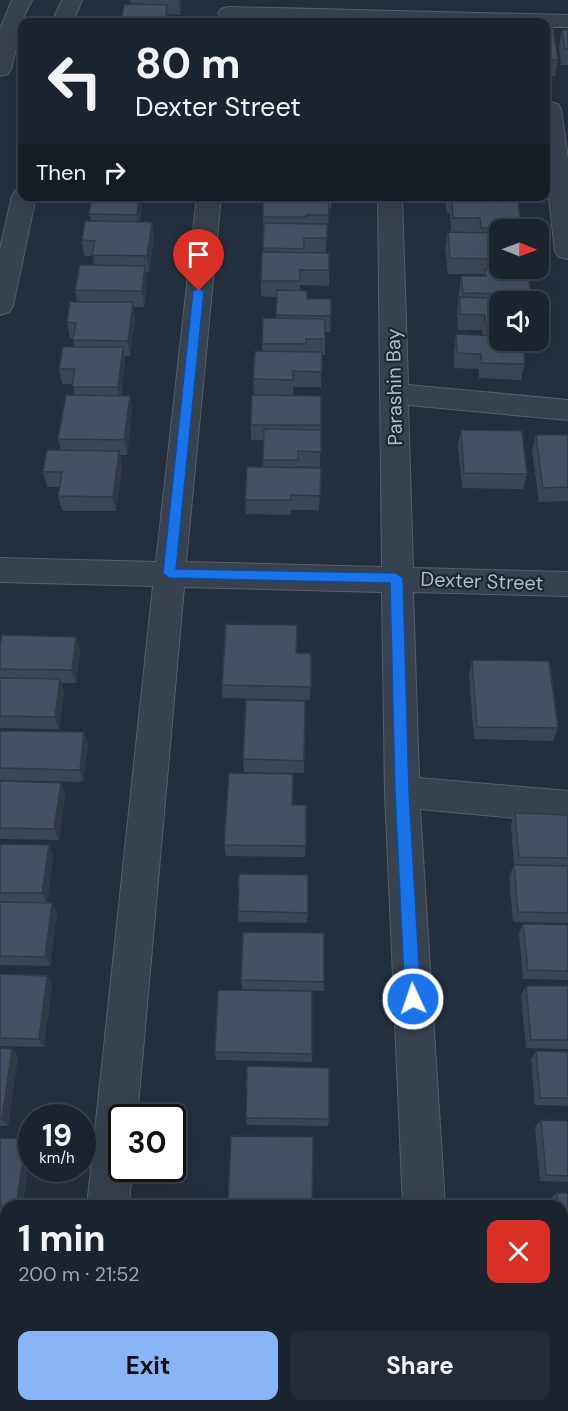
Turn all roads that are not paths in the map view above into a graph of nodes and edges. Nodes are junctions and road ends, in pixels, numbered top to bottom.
1 (22, 0) edge
2 (72, 0) edge
3 (228, 12) edge
4 (65, 18) edge
5 (455, 18) edge
6 (550, 21) edge
7 (568, 21) edge
8 (0, 69) edge
9 (555, 109) edge
10 (23, 201) edge
11 (208, 201) edge
12 (390, 201) edge
13 (568, 251) edge
14 (0, 306) edge
15 (395, 394) junction
16 (568, 410) edge
17 (0, 570) edge
18 (169, 573) junction
19 (396, 578) junction
20 (568, 584) edge
21 (402, 792) junction
22 (568, 807) edge
23 (109, 1200) edge
24 (424, 1200) edge

1 - 8 street
2 - 4 street
3 - 5 street
6 - 7 street
9 - 13 street
10 - 14 street
11 - 18 street
12 - 15 street, Parashin Bay
15 - 16 street
15 - 19 street, Parashin Bay
17 - 18 street, Dexter Street
18 - 19 street, Dexter Street
18 - 23 street
19 - 20 street, Dexter Street
19 - 21 street, Parashin Bay
21 - 22 street
21 - 24 street, Parashin Bay

